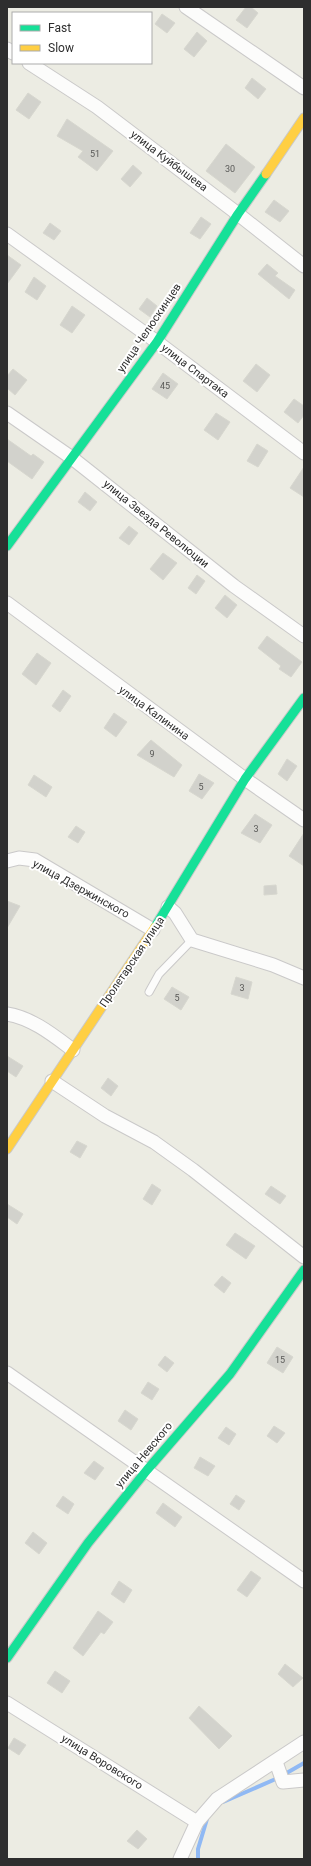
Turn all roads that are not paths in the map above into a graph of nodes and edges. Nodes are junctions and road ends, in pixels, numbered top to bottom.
1 (186, 7) edge
2 (31, 64) edge
3 (304, 88) edge
4 (304, 118) edge
5 (238, 214) junction
6 (7, 234) edge
7 (304, 266) edge
8 (157, 342) junction
9 (7, 413) edge
10 (304, 453) edge
11 (72, 458) junction
12 (7, 546) edge
13 (7, 603) edge
14 (304, 636) edge
15 (304, 698) edge
16 (245, 779) junction
17 (304, 820) edge
18 (7, 862) edge
19 (168, 907) junction
20 (153, 930) junction
21 (192, 940) junction
22 (304, 978) edge
23 (150, 992) dead end
24 (7, 1014) edge
25 (73, 1050) junction
26 (52, 1081) junction
27 (7, 1149) edge
28 (304, 1257) edge
29 (304, 1270) edge
30 (7, 1373) edge
31 (146, 1470) junction
32 (304, 1581) edge
33 (7, 1658) edge
34 (7, 1702) edge
35 (304, 1742) edge
36 (277, 1765) junction
37 (304, 1780) edge
38 (197, 1822) junction
39 (180, 1859) edge

1 - 3 street
2 - 5 street, улица Куйбышева
4 - 5 street, улица Челюскинцев
5 - 7 street, улица Куйбышева
5 - 8 street, улица Челюскинцев
6 - 8 street, улица Спартака
8 - 10 street, улица Спартака
8 - 11 street, улица Челюскинцев
9 - 11 street, улица Звезда Революции
11 - 12 street, улица Челюскинцев
11 - 14 street, улица Звезда Революции
13 - 16 street, улица Калинина
15 - 16 street
16 - 17 street, улица Калинина
16 - 19 street
18 - 20 street, улица Дзержинского
19 - 20 street, Пролетарская улица
19 - 21 street, Пролетарская улица
20 - 25 street, Пролетарская улица
21 - 22 street
21 - 23 lane
24 - 25 street
25 - 26 street, Пролетарская улица
26 - 27 street, Пролетарская улица
26 - 28 street
29 - 31 street, улица Невского
30 - 31 street
31 - 32 street
31 - 33 street, улица Невского
34 - 38 street, улица Воровского
35 - 36 street
36 - 37 street
36 - 38 street
38 - 39 street

